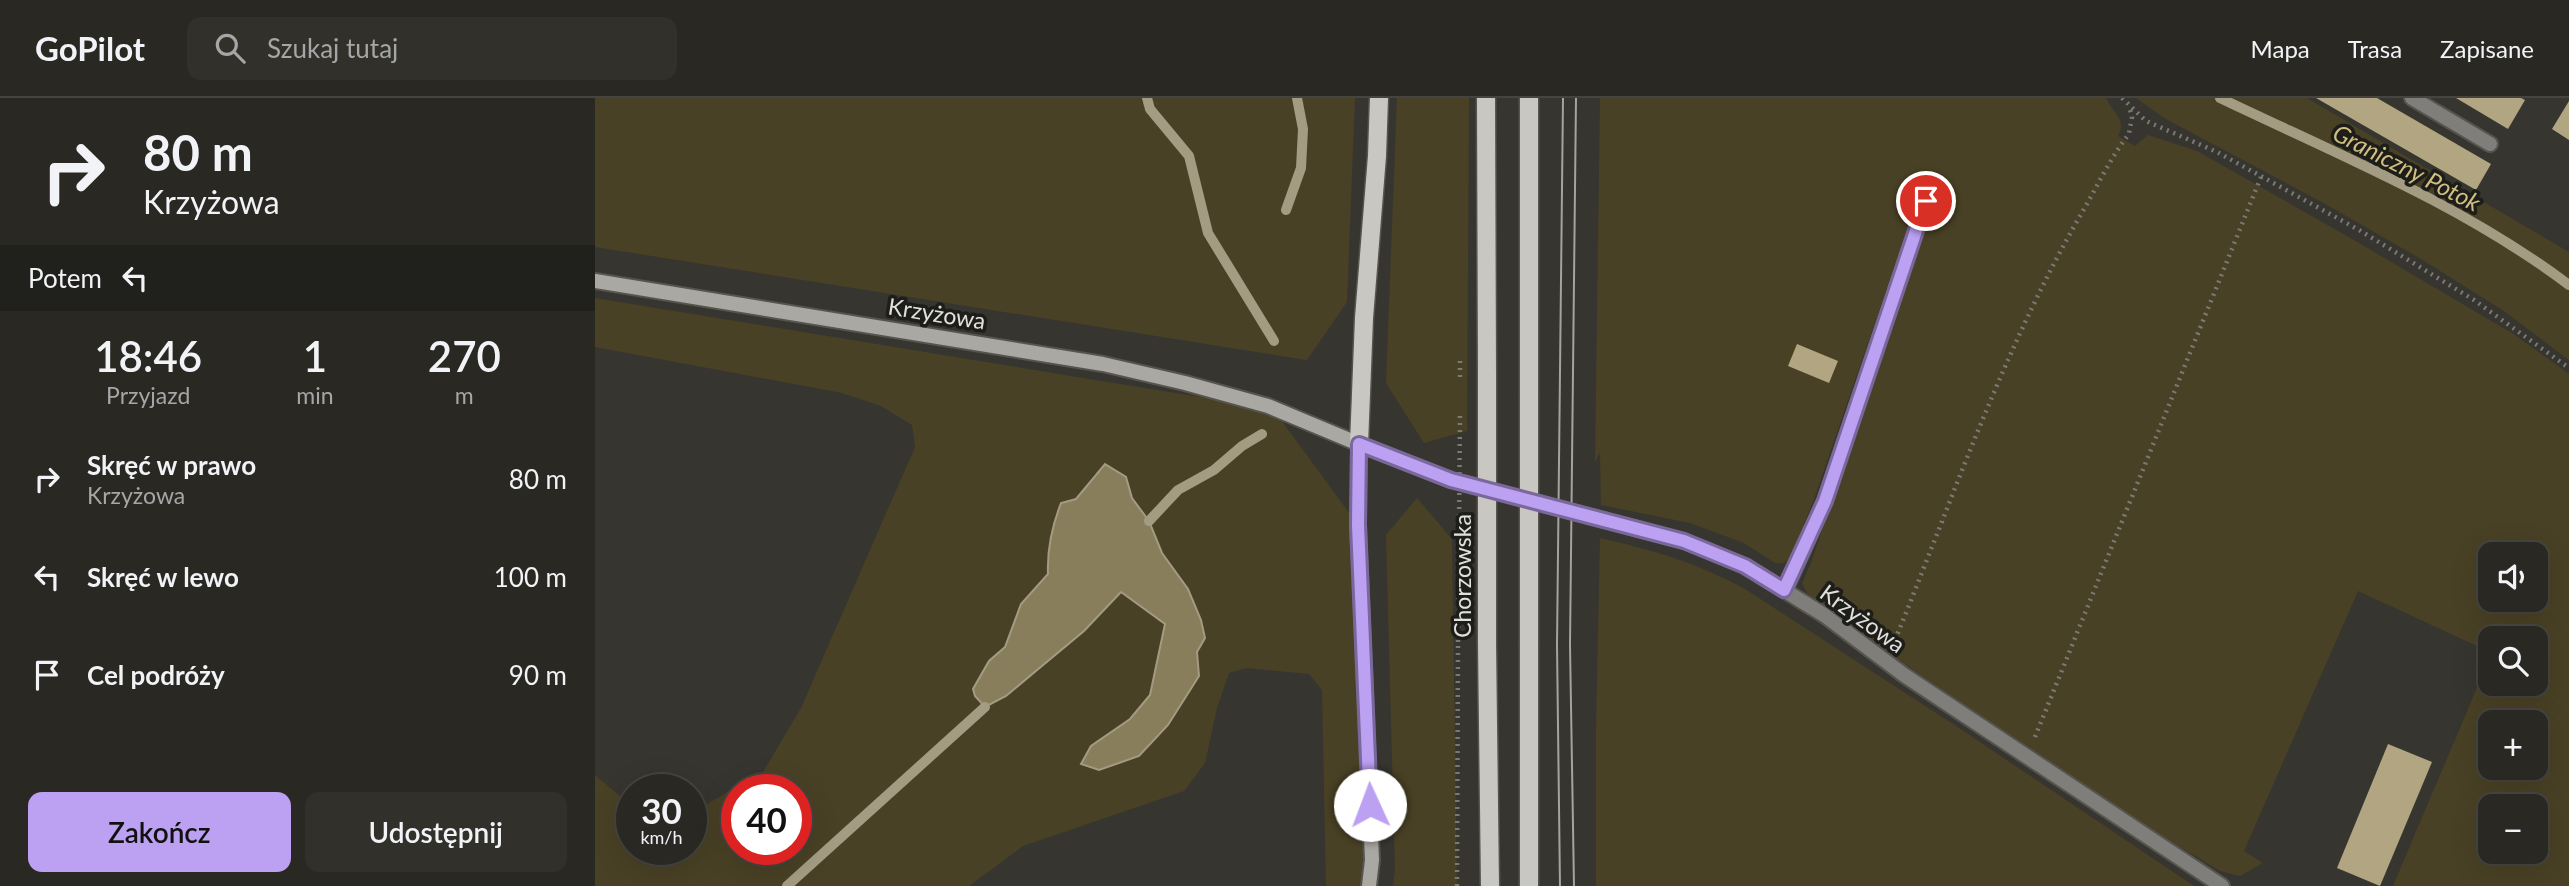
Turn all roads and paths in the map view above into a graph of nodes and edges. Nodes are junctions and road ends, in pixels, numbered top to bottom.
1 (1379, 98) edge
2 (1486, 98) edge
3 (1529, 98) edge
4 (2122, 98) edge
5 (2412, 98) edge
6 (2129, 107) junction
7 (2490, 144) dead end
8 (2261, 177) junction
9 (1926, 201) dead end
10 (595, 281) edge
11 (1460, 360) dead end
12 (2569, 368) edge
13 (1460, 387) dead end
14 (1460, 400) dead end
15 (1359, 444) junction
16 (1784, 590) junction
17 (1886, 662) junction
18 (2026, 756) junction
19 (1369, 886) edge
20 (1457, 886) edge
21 (1490, 886) edge
22 (1529, 886) edge
23 (2222, 886) edge

1 - 15 main road
2 - 21 main road, Chorzowska, bridge
3 - 22 main road, bridge
4 - 6 path
5 - 7 street
6 - 8 path
6 - 17 path
8 - 12 path
8 - 18 path
9 - 16 street
10 - 15 street, Krzyżowa
11 - 13 path, bridge
14 - 20 path, bridge
15 - 16 street, Krzyżowa
15 - 19 street
16 - 17 street, Krzyżowa
17 - 18 street, Krzyżowa
18 - 23 street, Krzyżowa

